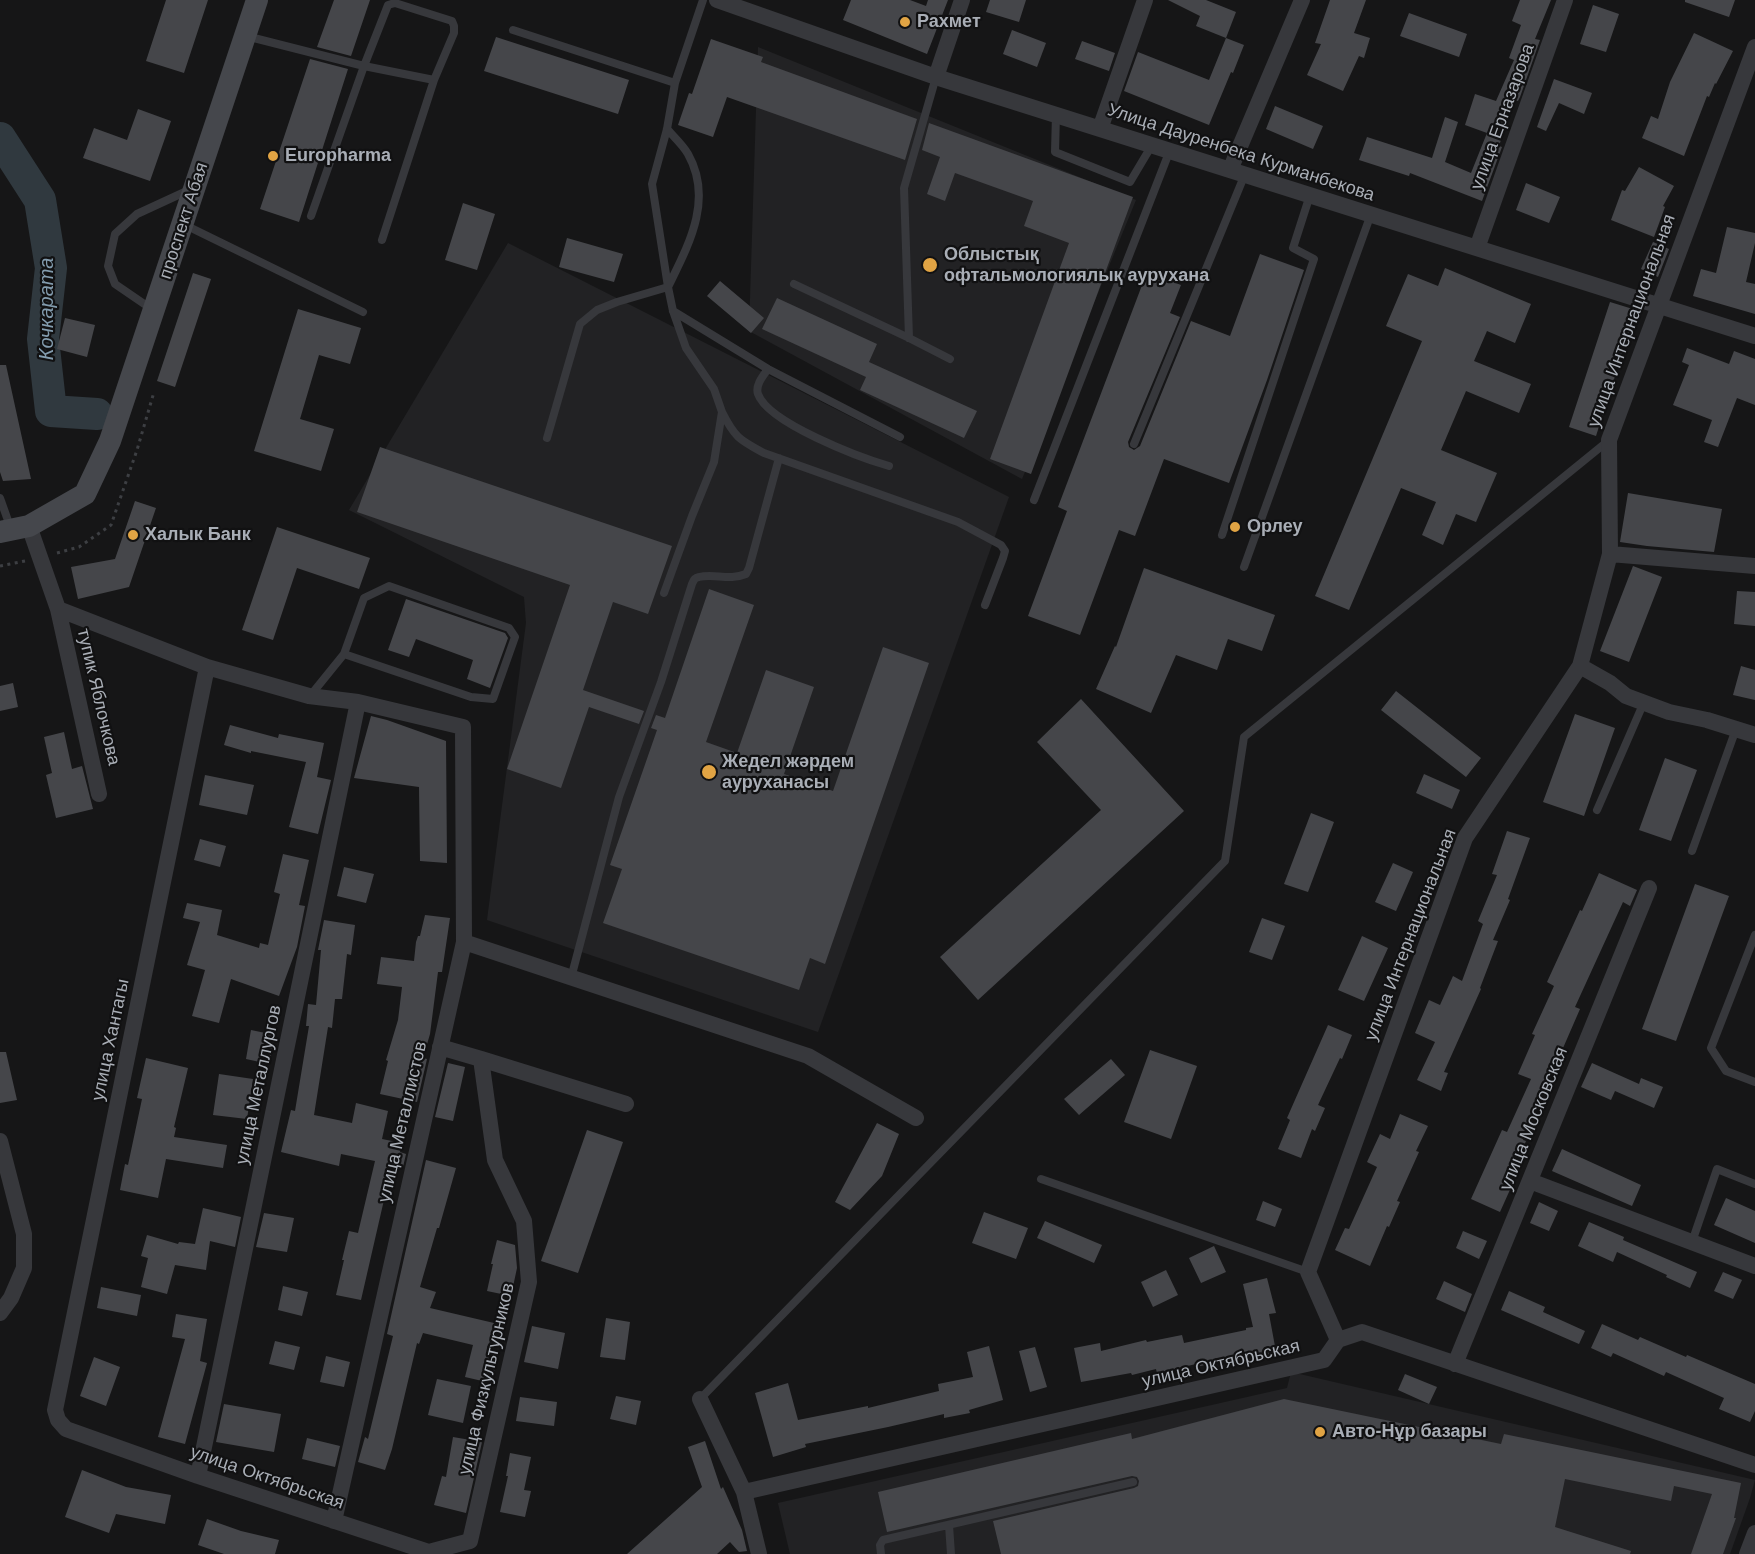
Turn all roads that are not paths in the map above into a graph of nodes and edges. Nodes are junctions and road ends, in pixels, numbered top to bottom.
1 (257, 0) edge
2 (703, 0) edge
3 (717, 0) edge
4 (962, 0) edge
5 (1145, 0) edge
6 (1302, 0) edge
7 (1565, 0) edge
8 (513, 30) dead end
9 (245, 36) junction
10 (1755, 46) edge
11 (364, 66) junction
12 (936, 77) junction
13 (434, 80) junction
14 (675, 84) junction
15 (1056, 114) junction
16 (667, 129) junction
17 (1100, 129) junction
18 (1152, 144) junction
19 (1170, 150) junction
20 (1238, 172) junction
21 (194, 188) junction
22 (1310, 195) junction
23 (1371, 214) junction
24 (311, 216) dead end
25 (182, 224) junction
26 (382, 240) dead end
27 (1477, 248) junction
28 (794, 284) dead end
29 (668, 287) junction
30 (1658, 305) junction
31 (154, 310) junction
32 (673, 311) junction
33 (363, 312) dead end
34 (1755, 336) edge
35 (909, 338) junction
36 (950, 359) dead end
37 (768, 369) junction
38 (722, 412) junction
39 (900, 437) dead end
40 (547, 438) dead end
41 (1609, 440) junction
42 (1134, 444) dead end
43 (779, 458) junction
44 (889, 466) dead end
45 (0, 498) edge
46 (1034, 500) dead end
47 (13, 529) edge
48 (1222, 535) dead end
49 (1610, 554) junction
50 (1755, 566) edge
51 (1244, 567) dead end
52 (664, 593) dead end
53 (985, 605) dead end
54 (58, 609) junction
55 (344, 654) junction
56 (1580, 666) junction
57 (207, 668) junction
58 (309, 696) junction
59 (358, 702) junction
60 (1644, 702) junction
61 (1736, 729) junction
62 (1755, 735) edge
63 (99, 794) dead end
64 (1597, 810) dead end
65 (1692, 851) dead end
66 (1649, 888) dead end
67 (1755, 935) edge
68 (464, 942) junction
69 (572, 978) junction
70 (440, 1047) junction
71 (481, 1059) junction
72 (1755, 1082) edge
73 (626, 1104) dead end
74 (916, 1118) dead end
75 (0, 1141) edge
76 (1041, 1179) dead end
77 (1530, 1181) junction
78 (1755, 1184) edge
79 (1692, 1242) junction
80 (1755, 1266) edge
81 (1308, 1272) junction
82 (0, 1313) edge
83 (1338, 1340) junction
84 (1455, 1364) junction
85 (700, 1399) joint
86 (58, 1420) joint
87 (1755, 1465) edge
88 (198, 1476) junction
89 (1133, 1482) dead end
90 (744, 1492) junction
91 (334, 1521) junction
92 (949, 1525) junction
93 (1755, 1533) edge
94 (470, 1542) joint
95 (759, 1554) edge
96 (881, 1554) edge
97 (951, 1554) edge
98 (1747, 1554) edge

1 - 9 main road, проспект Абая
2 - 14 lane
3 - 12 street, Улица Дауренбека Курманбекова
4 - 12 street
5 - 17 street
6 - 20 street
7 - 27 street, улица Ерназарова
8 - 14 lane
9 - 11 lane
9 - 21 main road, проспект Абая
10 - 30 street, улица Интернациональная
11 - 13 lane
11 - 13 lane
11 - 24 lane
12 - 15 street, Улица Дауренбека Курманбекова
12 - 35 lane
13 - 26 lane
14 - 16 lane
15 - 17 street, Улица Дауренбека Курманбекова
15 - 18 lane
16 - 29 lane
16 - 29 lane
17 - 18 street, Улица Дауренбека Курманбекова
18 - 19 street, Улица Дауренбека Курманбекова
19 - 20 street, Улица Дауренбека Курманбекова
19 - 46 lane
20 - 22 street, Улица Дауренбека Курманбекова
20 - 42 lane
21 - 25 main road, проспект Абая
21 - 31 lane
22 - 23 street, Улица Дауренбека Курманбекова
22 - 48 lane
23 - 27 street, Улица Дауренбека Курманбекова
23 - 51 lane
25 - 31 main road, проспект Абая
25 - 33 lane
27 - 30 street, Улица Дауренбека Курманбекова
28 - 35 lane
29 - 32 lane
29 - 40 lane
30 - 34 street, Улица Дауренбека Курманбекова
30 - 41 street, улица Интернациональная
31 - 47 main road, проспект Абая
32 - 37 lane
32 - 38 lane
35 - 36 lane
37 - 39 lane
37 - 44 lane
38 - 43 lane
38 - 52 lane
41 - 49 street, улица Интернациональная
41 - 85 lane
43 - 53 lane
43 - 69 lane
45 - 47 lane
47 - 54 street, тупик Яблочкова
49 - 50 street
49 - 56 street, улица Интернациональная
54 - 57 street
54 - 63 street, тупик Яблочкова
55 - 55 lane
55 - 58 lane
56 - 60 street
56 - 81 street, улица Интернациональная
57 - 58 street
57 - 86 street, улица Хантагы
58 - 59 street
59 - 68 street, улица Металлистов
59 - 88 street, улица Металлургов
60 - 61 street
60 - 64 lane
61 - 62 street
61 - 65 lane
66 - 77 street, улица Московская
67 - 72 lane
68 - 69 street
68 - 70 street, улица Металлистов
69 - 74 street
70 - 71 street
70 - 91 street, улица Металлистов
71 - 73 street
71 - 94 street, улица Физкультурников
75 - 82 street
76 - 81 lane
77 - 79 street
77 - 84 street, улица Московская
78 - 79 lane
79 - 80 street
81 - 83 street
83 - 84 street
83 - 90 street, улица Октябрьская
84 - 87 street
85 - 90 street
86 - 88 street, улица Октябрьская
88 - 91 street, улица Октябрьская
89 - 92 lane
90 - 95 street
91 - 94 street, улица Октябрьская
92 - 96 lane
92 - 97 lane
93 - 98 street

